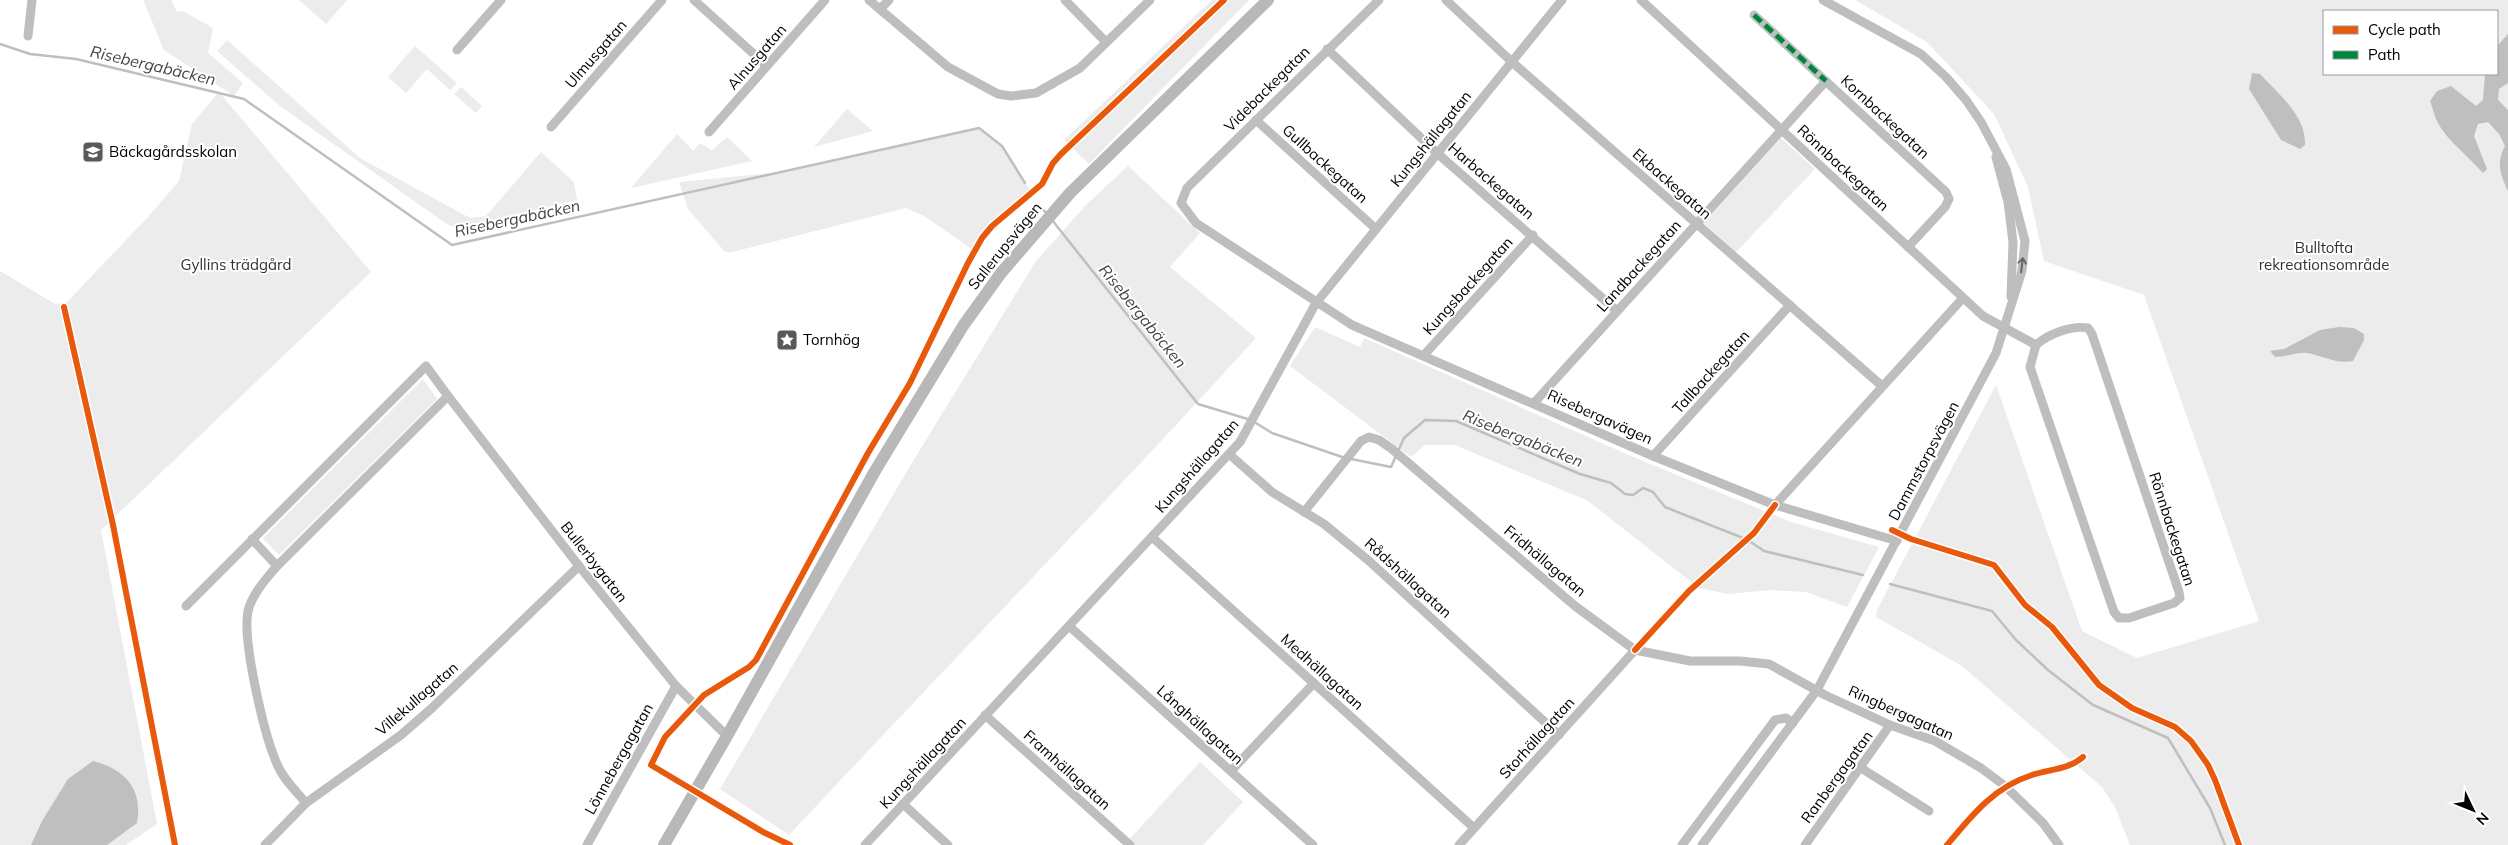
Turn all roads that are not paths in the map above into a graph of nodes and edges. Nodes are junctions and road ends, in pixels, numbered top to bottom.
1 (32, 0) edge
2 (501, 0) edge
3 (662, 0) edge
4 (694, 0) edge
5 (825, 0) edge
6 (869, 0) edge
7 (889, 0) edge
8 (1065, 0) edge
9 (1150, 0) edge
10 (1268, 0) edge
11 (1379, 0) edge
12 (1446, 0) edge
13 (1562, 0) edge
14 (1641, 0) edge
15 (1823, 0) edge
16 (880, 9) junction
17 (1754, 15) dead end
18 (28, 36) dead end
19 (1106, 42) junction
20 (1327, 49) junction
21 (457, 50) dead end
22 (1512, 62) junction
23 (768, 66) junction
24 (1826, 81) junction
25 (1256, 120) junction
26 (552, 127) dead end
27 (1781, 130) junction
28 (709, 132) dead end
29 (1437, 153) junction
30 (1181, 203) joint
31 (1696, 223) junction
32 (1376, 229) junction
33 (1532, 235) junction
34 (1908, 247) junction
35 (1963, 298) junction
36 (1316, 303) junction
37 (1790, 305) junction
38 (1617, 311) junction
39 (2005, 327) junction
40 (2036, 344) junction
41 (1424, 355) junction
42 (1882, 386) junction
43 (448, 396) junction
44 (1534, 403) junction
45 (1229, 454) junction
46 (1653, 456) junction
47 (1776, 505) junction
48 (1304, 512) junction
49 (1152, 536) junction
50 (252, 539) junction
51 (1897, 541) junction
52 (277, 566) junction
53 (579, 566) junction
54 (186, 606) dead end
55 (1069, 626) junction
56 (1635, 650) junction
57 (1314, 682) junction
58 (676, 686) junction
59 (1817, 690) junction
60 (985, 715) junction
61 (1793, 723) junction
62 (1890, 725) junction
63 (1559, 735) junction
64 (727, 736) junction
65 (1862, 768) junction
66 (1231, 771) junction
67 (306, 803) junction
68 (903, 804) junction
69 (1930, 811) dead end
70 (1474, 828) junction
71 (265, 845) edge
72 (587, 845) edge
73 (664, 845) edge
74 (865, 845) edge
75 (948, 845) edge
76 (1130, 845) edge
77 (1313, 845) edge
78 (1458, 845) edge
79 (1682, 845) edge
80 (1702, 845) edge
81 (1805, 845) edge
82 (2059, 845) edge

1 - 18 street
2 - 21 street
3 - 26 street, Ulmusgatan
4 - 23 street
5 - 23 street, Alnusgatan
6 - 16 street
7 - 16 street
8 - 19 street
9 - 19 street
10 - 64 main road, Sallerupsvägen
11 - 20 street, Videbackegatan
12 - 22 street, Ekbackegatan
13 - 22 street, Kungshällagatan
14 - 27 street, Rönnbackegatan
15 - 39 street, Dammstorpsvägen
16 - 19 street
17 - 24 street, Kornbackegatan
20 - 25 street, Videbackegatan
20 - 29 street, Harbackegatan
22 - 29 street, Kungshällagatan
22 - 31 street, Ekbackegatan
23 - 28 street, Alnusgatan
24 - 27 street, Landbackegatan
24 - 34 street, Kornbackegatan
25 - 30 street, Videbackegatan
25 - 32 street, Gullbackegatan
27 - 31 street, Landbackegatan
27 - 34 street, Rönnbackegatan
29 - 32 street, Kungshällagatan
29 - 33 street, Harbackegatan
30 - 36 street, Risebergavägen
31 - 37 street, Ekbackegatan
31 - 38 street, Landbackegatan
32 - 36 street, Kungshällagatan
33 - 38 street, Harbackegatan
33 - 41 street, Kungsbackegatan
34 - 35 street, Rönnbackegatan
35 - 39 street, Rönnbackegatan
35 - 42 street
36 - 41 street, Risebergavägen
36 - 45 street, Kungshällagatan
37 - 42 street, Ekbackegatan
37 - 46 street, Tallbackegatan
38 - 44 street, Landbackegatan
39 - 40 street, Rönnbackegatan
39 - 51 street, Dammstorpsvägen
40 - 40 street, Rönnbackegatan
41 - 44 street, Risebergavägen
42 - 47 street
43 - 50 street, Bullerbygatan
43 - 52 street
43 - 53 street, Bullerbygatan
44 - 46 street, Risebergavägen
45 - 48 street, Rådshällagatan
45 - 49 street, Kungshällagatan
46 - 47 street, Risebergavägen
47 - 51 street, Risebergavägen
48 - 56 street, Fridhällagatan
48 - 63 street, Rådshällagatan
49 - 55 street, Kungshällagatan
49 - 57 street, Medhällagatan
50 - 52 street
50 - 54 street, Bullerbygatan
51 - 59 street, Dammstorpsvägen
52 - 67 street
53 - 58 street, Bullerbygatan
53 - 67 street, Villekullagatan
55 - 60 street, Kungshällagatan
55 - 66 street, Långhällagatan
56 - 59 street, Fridhällagatan
56 - 63 street, Storhällagatan
57 - 66 street
57 - 70 street, Medhällagatan
58 - 64 street, Bullerbygatan
58 - 72 street, Lönnebergagatan
59 - 61 street, Dammstorpsvägen
59 - 62 street, Ringbergagatan
60 - 68 street, Kungshällagatan
60 - 76 street, Framhällagatan
61 - 79 street
61 - 80 street, Dammstorpsvägen
62 - 65 street, Ranbergagatan
62 - 82 street, Ringbergagatan
63 - 70 street, Storhällagatan
64 - 73 main road, Sallerupsvägen
65 - 69 street
65 - 81 street, Ranbergagatan
66 - 77 street, Långhällagatan
67 - 71 street, Villekullagatan
68 - 74 street, Kungshällagatan
68 - 75 street
70 - 78 street, Storhällagatan

